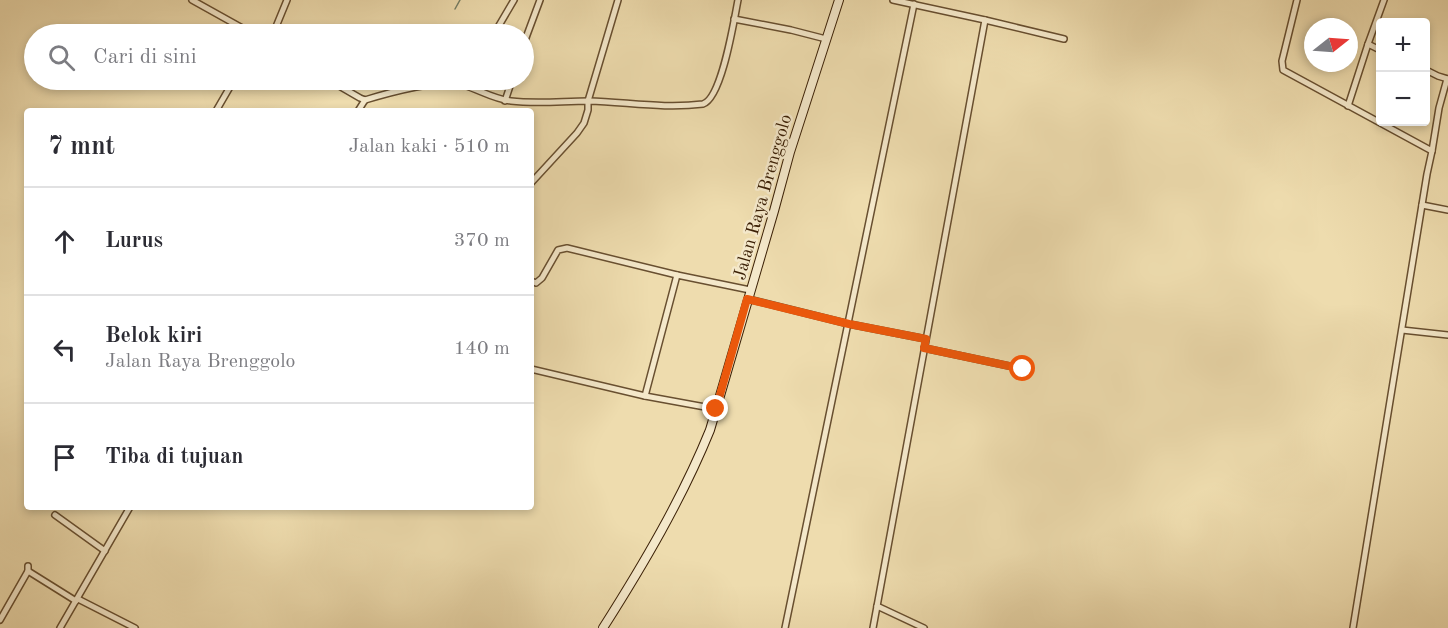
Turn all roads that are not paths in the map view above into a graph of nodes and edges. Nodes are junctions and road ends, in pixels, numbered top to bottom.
1 (192, 0) edge
2 (287, 0) edge
3 (513, 0) edge
4 (540, 0) edge
5 (618, 0) edge
6 (738, 0) edge
7 (839, 0) edge
8 (892, 0) edge
9 (1297, 0) edge
10 (1384, 0) edge
11 (914, 4) junction
12 (734, 19) junction
13 (985, 20) junction
14 (236, 24) edge
15 (277, 24) edge
16 (500, 24) edge
17 (531, 24) edge
18 (826, 39) junction
19 (1064, 39) dead end
20 (1368, 44) junction
21 (1376, 48) edge
22 (1430, 72) edge
23 (1447, 79) edge
24 (228, 90) edge
25 (346, 90) edge
26 (411, 90) edge
27 (481, 90) edge
28 (508, 90) edge
29 (365, 100) junction
30 (505, 100) junction
31 (588, 101) junction
32 (1348, 106) junction
33 (218, 108) edge
34 (360, 108) edge
35 (1432, 151) junction
36 (534, 180) edge
37 (1422, 205) junction
38 (1448, 210) edge
39 (677, 275) junction
40 (534, 283) edge
41 (750, 290) junction
42 (747, 299) junction
43 (849, 324) junction
44 (1402, 330) junction
45 (1448, 335) edge
46 (926, 339) junction
47 (924, 348) junction
48 (1023, 369) dead end
49 (534, 370) edge
50 (645, 396) junction
51 (716, 409) junction
52 (128, 510) edge
53 (55, 515) dead end
54 (105, 551) junction
55 (77, 600) junction
56 (877, 606) junction
57 (0, 620) edge
58 (60, 628) edge
59 (135, 628) edge
60 (603, 628) edge
61 (785, 628) edge
62 (873, 628) edge
63 (924, 628) edge
64 (1353, 628) edge

1 - 14 street
2 - 15 street
3 - 16 street
4 - 17 street
5 - 31 street
6 - 12 street
7 - 18 main road, Jalan Raya Brenggolo
8 - 11 street
9 - 32 street
10 - 20 street
11 - 13 street
11 - 43 street
12 - 18 street
12 - 31 street
13 - 19 street
13 - 46 street
18 - 41 main road, Jalan Raya Brenggolo
20 - 21 street
20 - 32 street
22 - 23 street
23 - 35 street
24 - 33 street
25 - 29 street
26 - 29 street
27 - 30 street
28 - 30 street
29 - 34 street
30 - 31 street
31 - 36 street
32 - 35 street
35 - 37 street
37 - 38 street
37 - 44 street
39 - 40 street
39 - 41 street
39 - 50 street
41 - 42 main road, Jalan Raya Brenggolo
42 - 43 street
42 - 51 main road, Jalan Raya Brenggolo
43 - 46 street
43 - 61 street
44 - 45 street
44 - 64 street
46 - 47 street
47 - 48 street
47 - 56 street
49 - 50 street
50 - 51 street
51 - 60 main road, Jalan Raya Brenggolo
52 - 54 street
53 - 54 street
54 - 55 street
55 - 57 street
55 - 58 street
55 - 59 street
56 - 62 street
56 - 63 street

